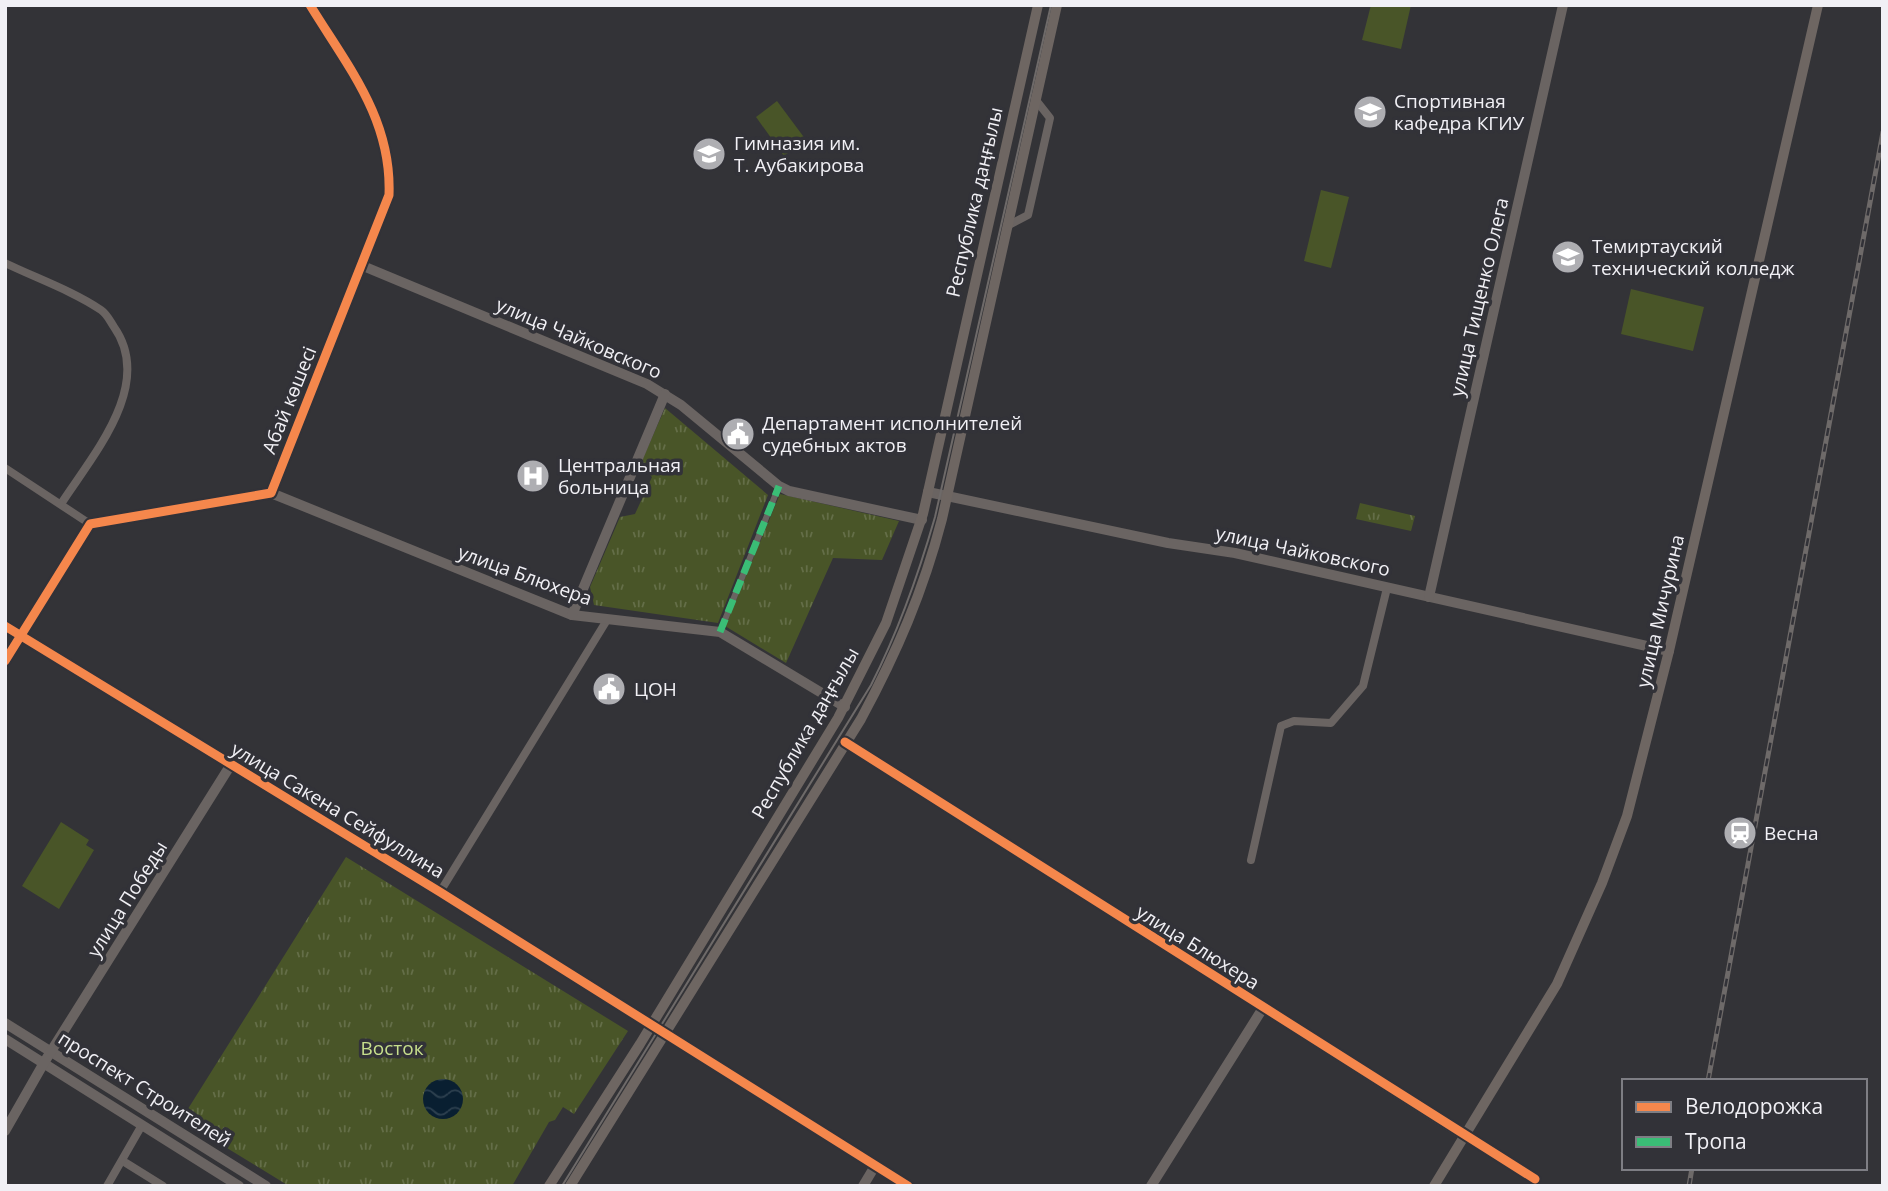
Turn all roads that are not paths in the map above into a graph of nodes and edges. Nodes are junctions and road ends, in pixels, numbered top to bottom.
1 (310, 5) edge
2 (1038, 5) edge
3 (1057, 5) edge
4 (1563, 5) edge
5 (1818, 5) edge
6 (1035, 99) junction
7 (1007, 226) junction
8 (5, 263) edge
9 (363, 266) junction
10 (665, 394) junction
11 (5, 468) edge
12 (779, 486) junction
13 (928, 492) junction
14 (271, 493) junction
15 (947, 496) junction
16 (61, 504) junction
17 (922, 520) junction
18 (90, 524) junction
19 (1387, 588) junction
20 (1429, 597) junction
21 (572, 615) junction
22 (607, 620) junction
23 (5, 626) edge
24 (720, 632) junction
25 (21, 636) junction
26 (1669, 652) junction
27 (5, 661) edge
28 (845, 707) junction
29 (845, 742) junction
30 (230, 766) junction
31 (1251, 860) dead end
32 (440, 892) junction
33 (1263, 1008) junction
34 (5, 1023) edge
35 (651, 1026) junction
36 (664, 1035) junction
37 (5, 1039) edge
38 (52, 1050) junction
39 (45, 1062) junction
40 (142, 1125) junction
41 (5, 1131) edge
42 (1465, 1136) junction
43 (127, 1163) dead end
44 (875, 1166) junction
45 (1535, 1179) dead end
46 (107, 1186) edge
47 (163, 1186) edge
48 (239, 1186) edge
49 (266, 1186) edge
50 (549, 1186) edge
51 (570, 1186) edge
52 (863, 1186) edge
53 (908, 1186) edge
54 (1151, 1186) edge
55 (1434, 1186) edge

1 - 9 street, Абай көшесі
2 - 13 main road, Республика даңғылы
3 - 6 main road, Республика даңғылы
4 - 20 street, улица Тищенко Олега
5 - 26 main road, улица Мичурина
6 - 7 main road, Республика даңғылы
6 - 7 street
7 - 15 main road, Республика даңғылы
8 - 16 street
9 - 10 street, улица Чайковского
9 - 14 street, Абай көшесі
10 - 12 street, улица Чайковского
10 - 21 street
11 - 16 street
12 - 17 street, улица Чайковского
12 - 24 street
13 - 15 street, улица Чайковского
13 - 17 main road, Республика даңғылы
14 - 18 street
14 - 21 street, улица Блюхера
15 - 19 street, улица Чайковского
15 - 29 main road, Республика даңғылы
16 - 18 street
17 - 28 main road, Республика даңғылы
18 - 25 street
19 - 20 street, улица Чайковского
19 - 31 street
20 - 26 street, улица Чайковского
21 - 22 street, улица Блюхера
22 - 24 street, улица Блюхера
22 - 32 street
23 - 25 street, улица Сакена Сейфуллина
24 - 28 street, улица Блюхера
25 - 27 street
25 - 30 street, улица Сакена Сейфуллина
26 - 42 main road, улица Мичурина
28 - 35 main road, Республика даңғылы
29 - 33 street, улица Блюхера
29 - 36 main road, Республика даңғылы
30 - 32 street, улица Сакена Сейфуллина
30 - 38 street, улица Победы
32 - 35 street, улица Сакена Сейфуллина
33 - 42 street, улица Блюхера
33 - 54 street
34 - 38 street, проспект Строителей
35 - 36 street, улица Сакена Сейфуллина
35 - 50 main road, Республика даңғылы
36 - 44 street
36 - 51 main road, Республика даңғылы
37 - 39 street, проспект Строителей
38 - 39 street, улица Победы
38 - 49 street, проспект Строителей
39 - 40 street, проспект Строителей
39 - 41 street
40 - 46 street
40 - 48 street, проспект Строителей
42 - 45 street, улица Блюхера
42 - 55 main road, улица Мичурина
43 - 47 street
44 - 52 street
44 - 53 street

